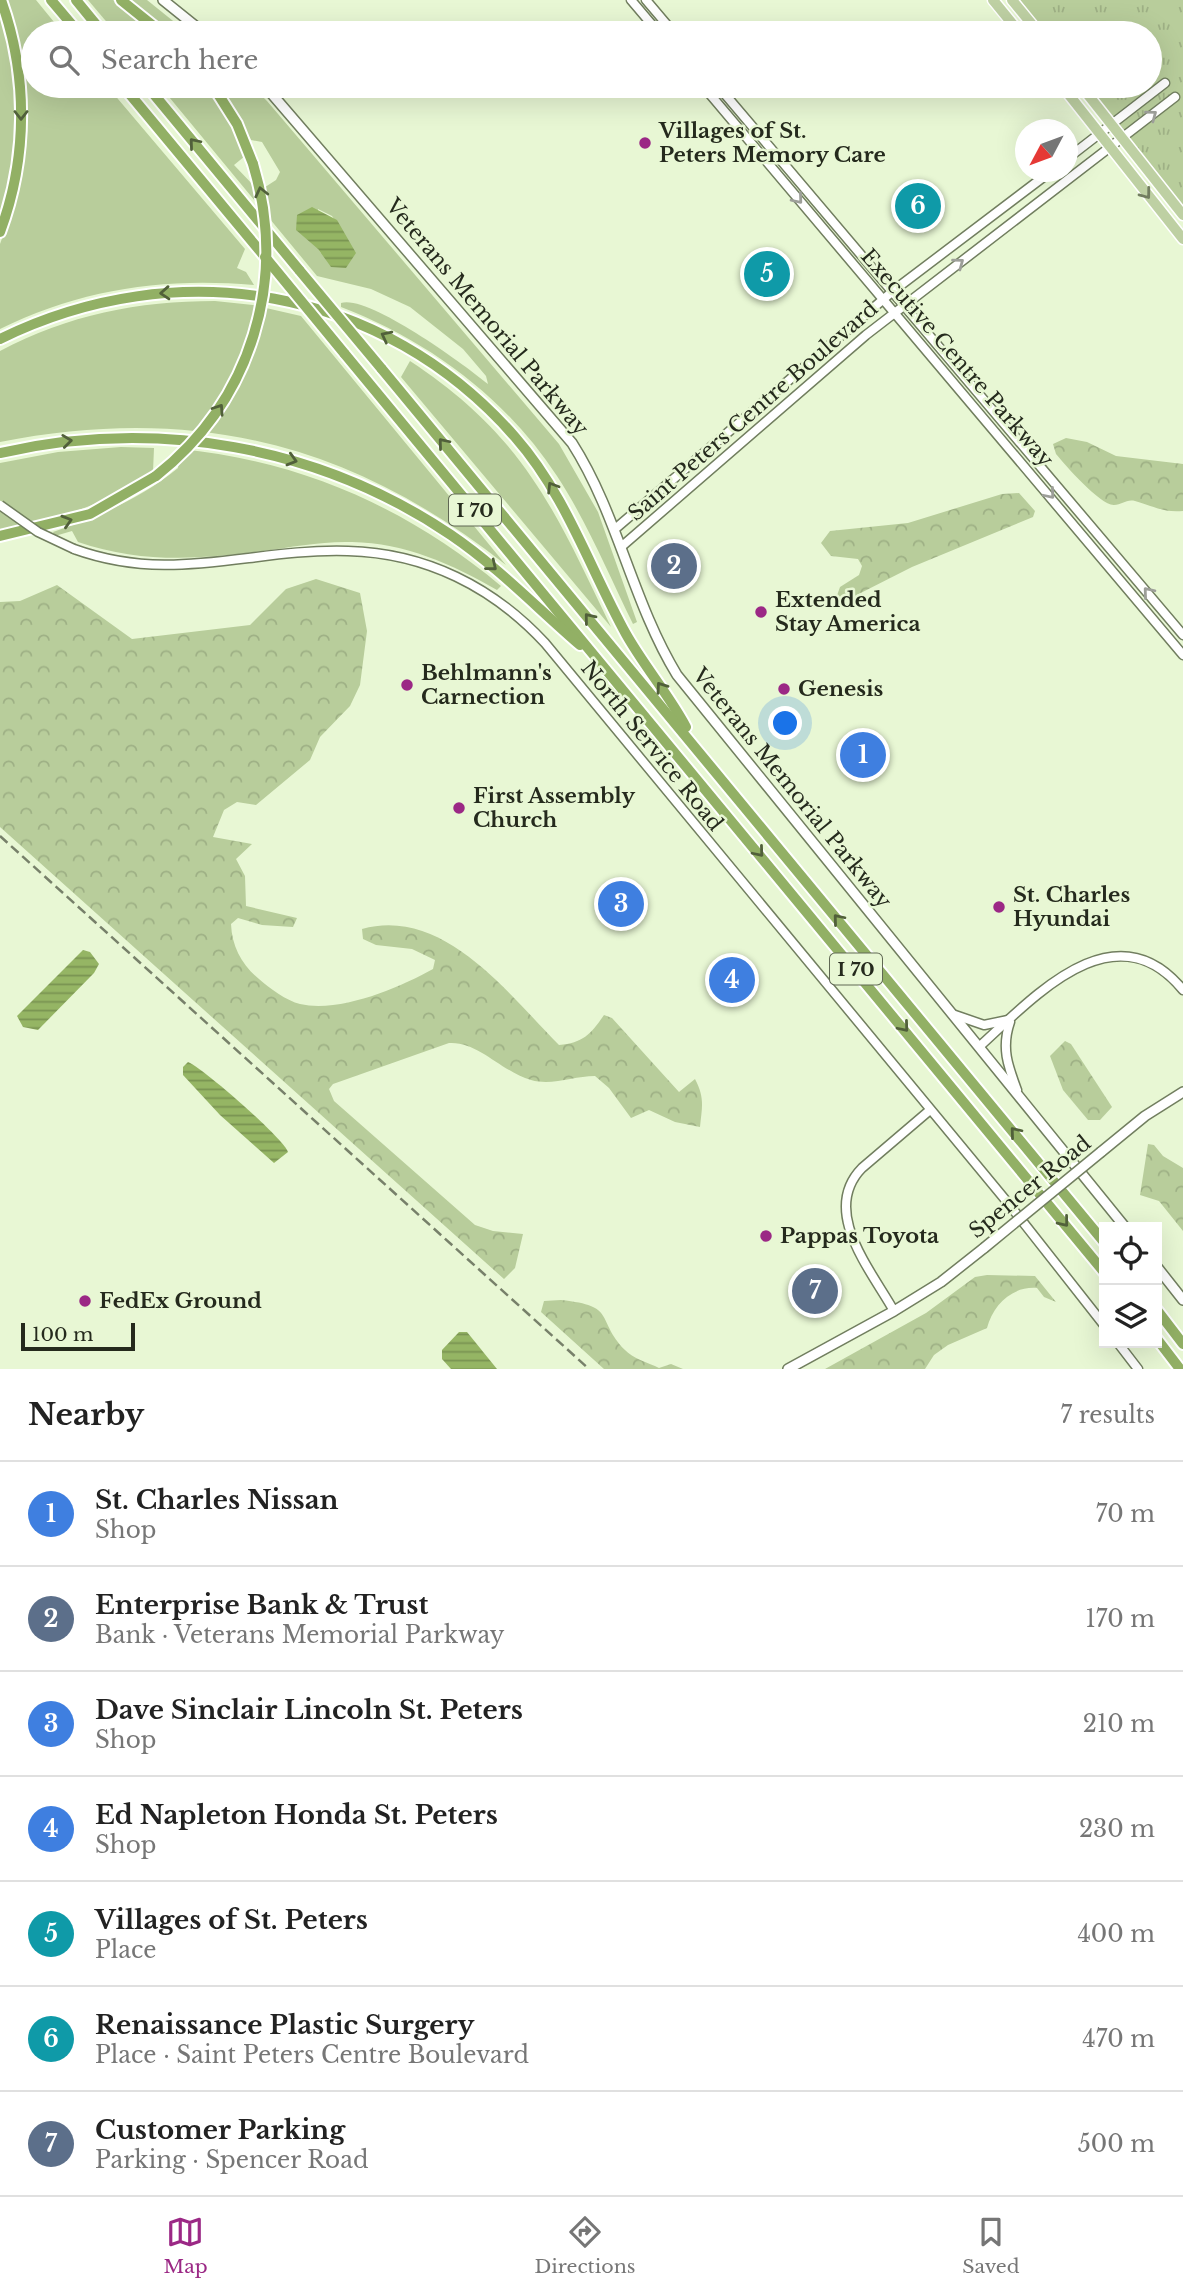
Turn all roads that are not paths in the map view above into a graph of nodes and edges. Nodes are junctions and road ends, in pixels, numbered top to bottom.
1 (1, 0) edge
2 (51, 0) edge
3 (76, 0) edge
4 (121, 0) edge
5 (163, 0) edge
6 (631, 0) edge
7 (646, 0) edge
8 (993, 0) edge
9 (1012, 0) edge
10 (69, 21) edge
11 (93, 21) edge
12 (147, 21) edge
13 (189, 21) edge
14 (649, 21) edge
15 (664, 21) edge
16 (1010, 21) edge
17 (1029, 21) edge
18 (1165, 83) dead end
19 (1162, 85) edge
20 (1175, 97) dead end
21 (132, 98) edge
22 (157, 98) edge
23 (221, 98) edge
24 (275, 98) edge
25 (713, 98) edge
26 (728, 98) edge
27 (1072, 98) edge
28 (1091, 98) edge
29 (1146, 98) edge
30 (1112, 124) junction
31 (1100, 133) junction
32 (1122, 138) junction
33 (1111, 147) junction
34 (1078, 150) edge
35 (1037, 182) edge
36 (1183, 215) edge
37 (0, 232) edge
38 (1183, 239) edge
39 (893, 290) junction
40 (883, 299) junction
41 (904, 304) junction
42 (894, 312) junction
43 (0, 340) edge
44 (0, 453) edge
45 (0, 505) edge
46 (615, 529) junction
47 (0, 536) edge
48 (621, 547) junction
49 (1183, 635) edge
50 (1183, 655) edge
51 (606, 668) junction
52 (695, 745) junction
53 (1183, 990) edge
54 (955, 1015) junction
55 (1011, 1020) junction
56 (981, 1046) junction
57 (1017, 1090) junction
58 (1180, 1092) edge
59 (930, 1110) junction
60 (1121, 1222) edge
61 (1099, 1236) edge
62 (1099, 1266) edge
63 (1162, 1273) edge
64 (1183, 1300) edge
65 (894, 1311) junction
66 (1162, 1316) edge
67 (1099, 1319) edge
68 (1183, 1343) edge
69 (1162, 1346) edge
70 (1122, 1348) edge
71 (1177, 1365) edge
72 (788, 1369) edge
73 (1138, 1369) edge

1 -> 37 highway
2 - 10 highway
3 - 11 highway
4 - 12 highway
5 - 13 main road
6 - 14 street
7 - 15 street
8 - 16 main road
9 - 17 main road
18 - 19 street
32 -> 20 street, Saint Peters Centre Boulevard
21 - 51 highway, I 70, bridge
52 -> 22 highway, I 70, bridge
47 -> 23 highway, bridge
24 - 46 main road, Veterans Memorial Parkway
25 -> 40 street, Executive Centre Parkway
26 - 39 street, Executive Centre Parkway
27 - 31 main road
28 - 30 main road
29 - 30 street
30 - 31 street
30 - 32 main road
31 - 33 main road
31 - 34 street
32 - 33 street, Saint Peters Centre Boulevard
32 - 36 main road
33 -> 38 main road
41 -> 33 street, Saint Peters Centre Boulevard
35 - 39 street, Saint Peters Centre Boulevard
39 - 40 street, Saint Peters Centre Boulevard
39 - 41 street, Executive Centre Parkway
40 - 42 street, Executive Centre Parkway
40 - 46 street, Saint Peters Centre Boulevard
41 - 42 street, Saint Peters Centre Boulevard
49 -> 41 street, Executive Centre Parkway
42 - 48 street, Saint Peters Centre Boulevard
42 -> 50 street, Executive Centre Parkway
52 -> 43 highway
44 -> 51 highway
45 - 59 street, North Service Road, bridge
46 - 48 main road, Veterans Memorial Parkway
48 - 54 main road, Veterans Memorial Parkway
51 -> 62 highway, I 70
61 -> 52 highway, I 70
53 - 55 street
54 - 55 street
54 - 56 main road, Veterans Memorial Parkway
55 - 56 street
55 - 57 street
56 - 57 main road, Veterans Memorial Parkway
57 - 60 main road, Veterans Memorial Parkway
58 - 65 main road, Spencer Road, bridge
59 - 65 street
59 - 67 street, North Service Road
63 - 64 main road
65 - 72 main road, Spencer Road
66 - 68 highway
69 - 71 highway
70 - 73 street

